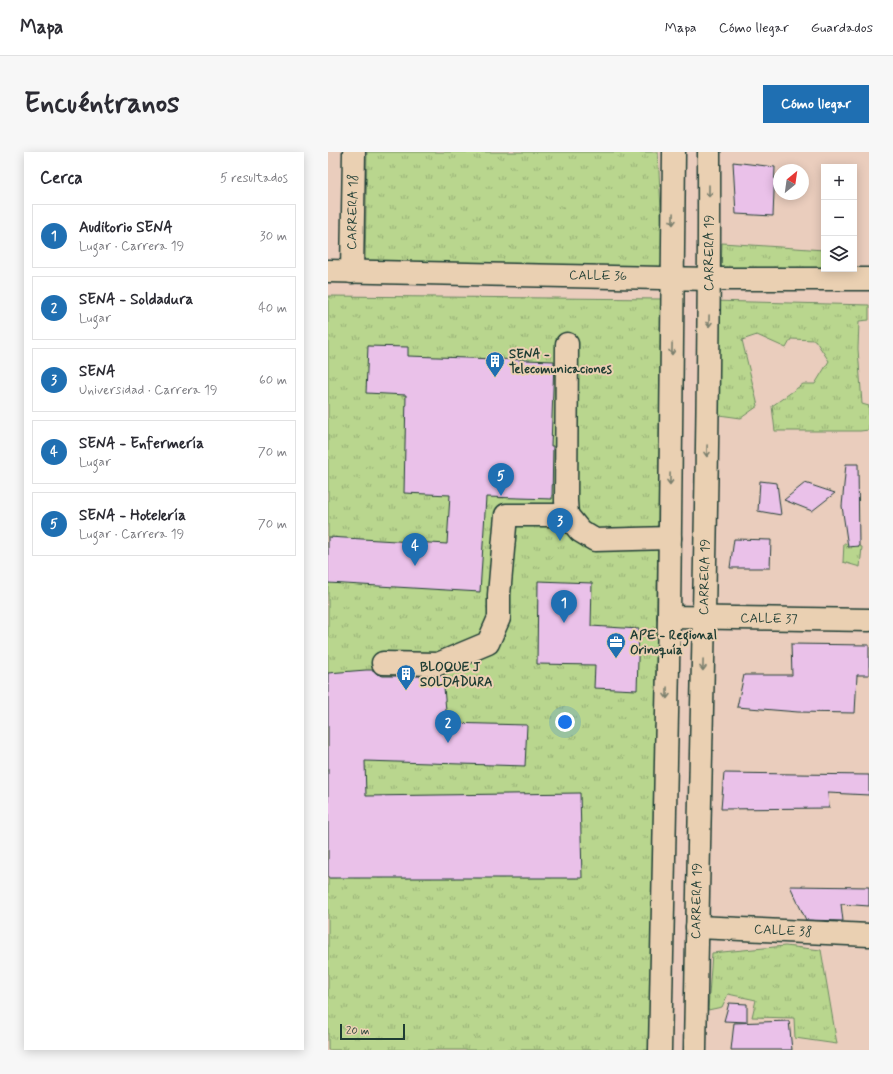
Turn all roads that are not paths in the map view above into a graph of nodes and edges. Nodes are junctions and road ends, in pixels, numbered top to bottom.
1 (354, 152) edge
2 (674, 152) edge
3 (709, 152) edge
4 (328, 271) edge
5 (352, 272) junction
6 (672, 278) junction
7 (710, 279) junction
8 (869, 279) edge
9 (567, 344) dead end
10 (567, 515) junction
11 (670, 538) junction
12 (669, 618) junction
13 (705, 618) junction
14 (869, 620) edge
15 (383, 663) dead end
16 (697, 927) junction
17 (869, 935) edge
18 (660, 1050) edge
19 (695, 1050) edge

1 - 5 main road, CARRERA 18
2 -> 6 main road
3 -> 7 main road, CARRERA 19
4 - 5 main road, CALLE 36
5 - 6 main road, CALLE 36
6 - 7 main road, CALLE 36
6 -> 11 main road
7 - 8 main road, CALLE 36
7 -> 13 main road, CARRERA 19
9 - 10 main road
10 - 11 main road
10 - 15 main road
11 - 12 main road
12 - 13 main road, CALLE 37
12 -> 18 main road
13 - 14 main road, CALLE 37
13 -> 16 main road, CARRERA 19
16 - 17 main road, CALLE 38
16 - 19 main road, CARRERA 19

